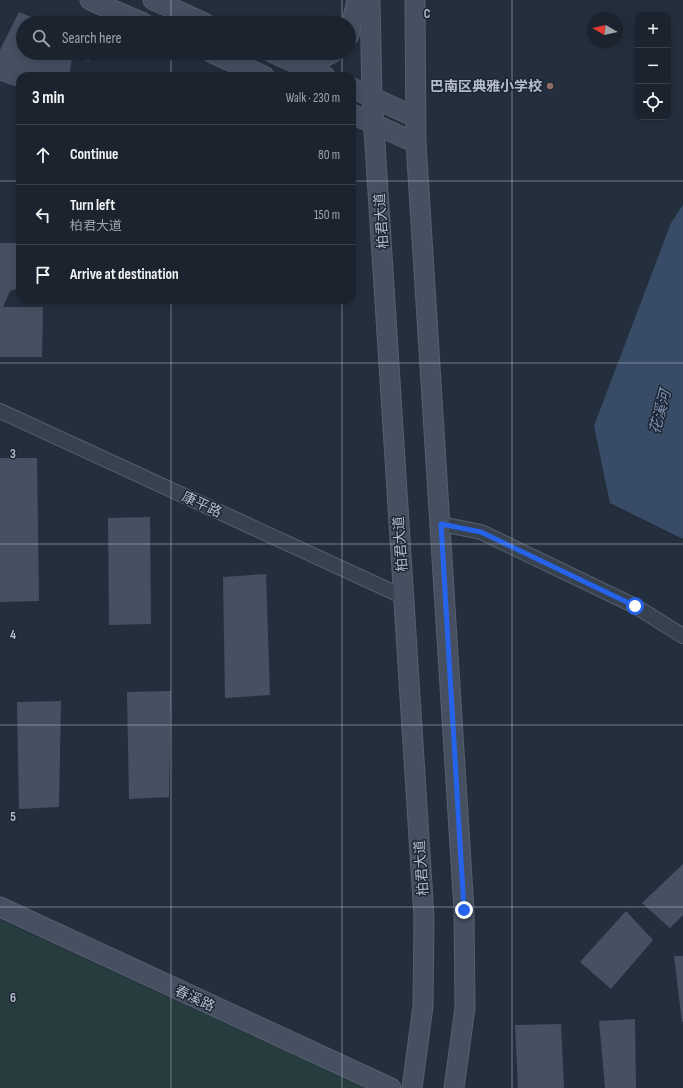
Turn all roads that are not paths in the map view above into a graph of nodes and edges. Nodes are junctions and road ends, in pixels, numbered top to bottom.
1 (90, 0) edge
2 (153, 0) edge
3 (357, 0) edge
4 (370, 0) edge
5 (415, 0) edge
6 (127, 16) edge
7 (189, 16) edge
8 (355, 16) edge
9 (228, 60) edge
10 (289, 60) edge
11 (316, 60) edge
12 (294, 62) junction
13 (255, 72) edge
14 (316, 72) edge
15 (356, 90) edge
16 (372, 97) junction
17 (356, 116) edge
18 (415, 117) junction
19 (375, 124) junction
20 (416, 143) junction
21 (0, 411) edge
22 (441, 524) junction
23 (404, 597) junction
24 (683, 636) edge
25 (0, 907) edge
26 (391, 1088) edge
27 (412, 1088) edge
28 (454, 1088) edge

1 - 6 main road
2 - 7 main road
3 - 8 main road
4 - 16 main road, 柏君大道
5 - 18 main road
9 - 13 main road
10 - 12 main road
11 - 12 main road
12 - 14 main road
15 - 16 main road
16 - 18 main road
16 - 19 main road, 柏君大道
17 - 19 main road
18 - 20 main road
19 - 20 main road
19 - 23 main road, 柏君大道
20 - 22 main road
21 - 23 street, 康平路
22 - 24 street
22 - 28 main road
23 - 27 main road, 柏君大道
25 - 26 main road, 春溪路

